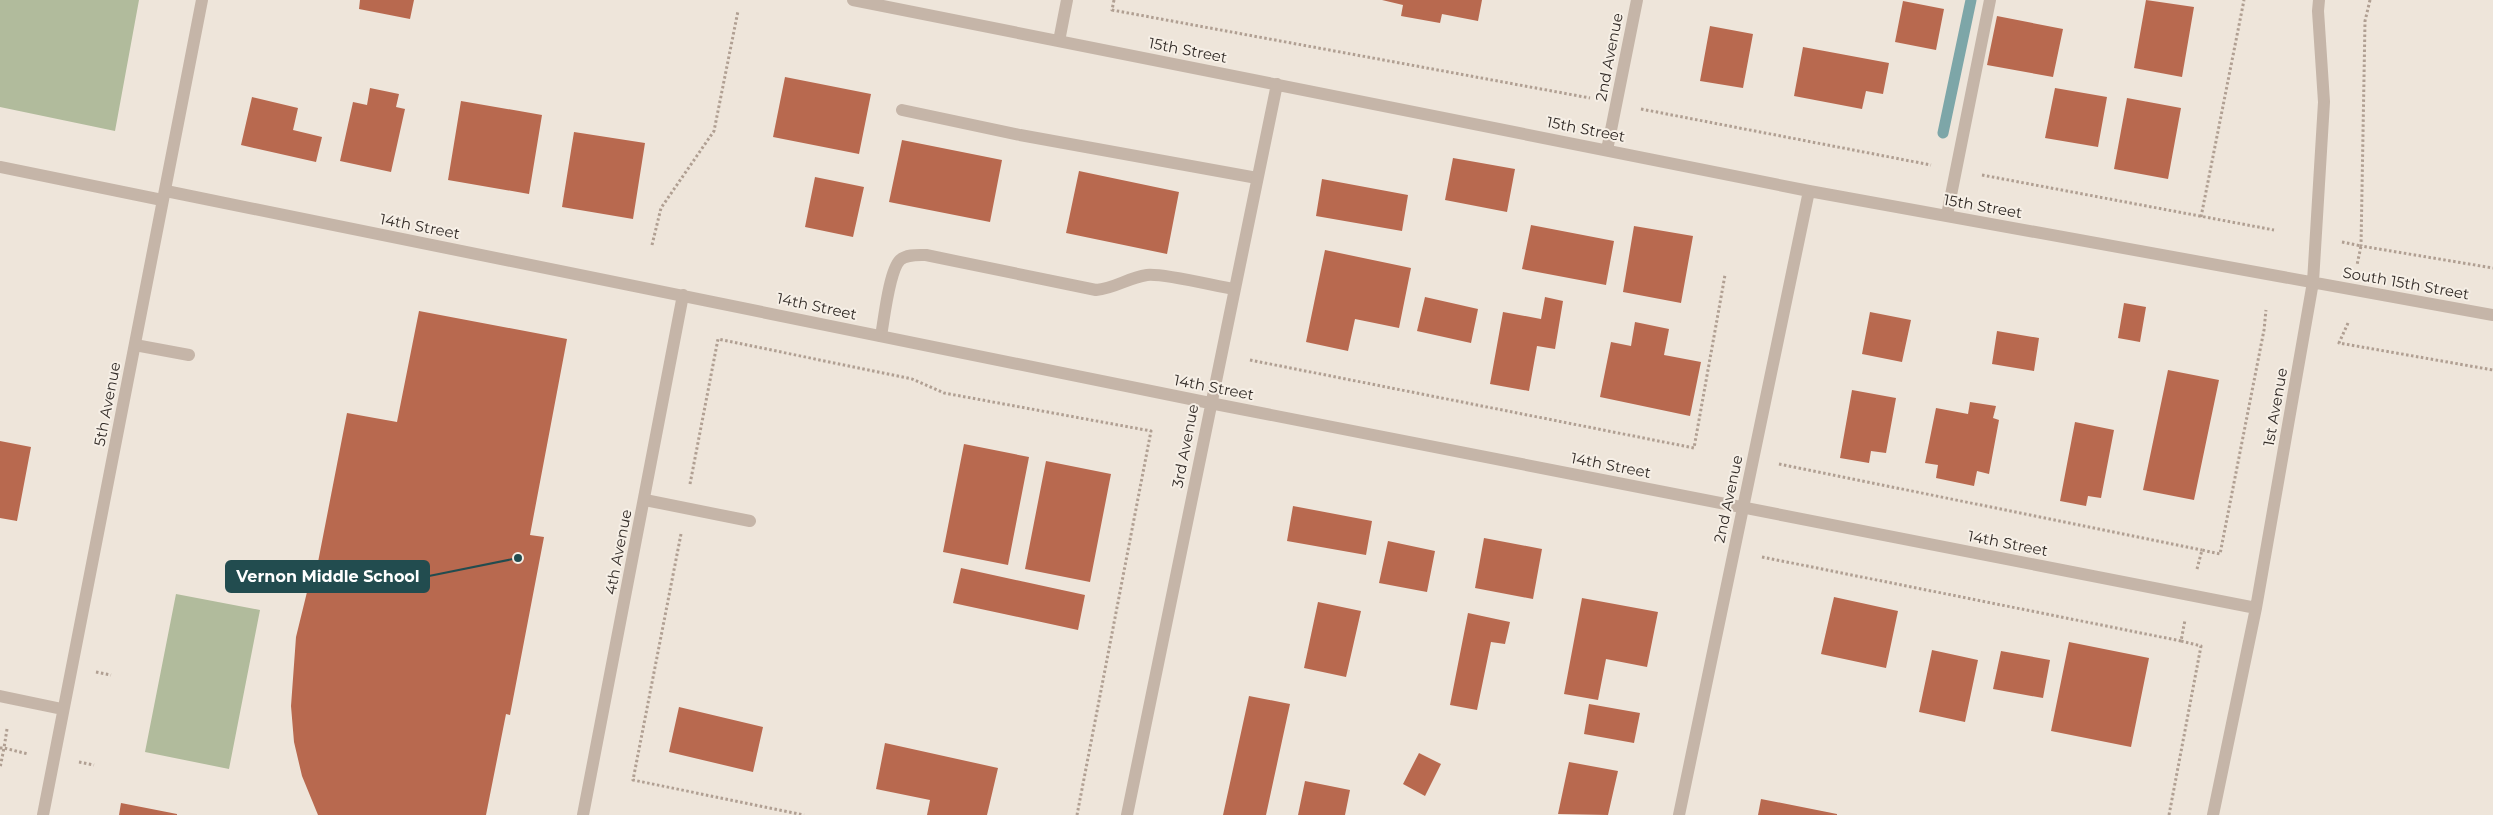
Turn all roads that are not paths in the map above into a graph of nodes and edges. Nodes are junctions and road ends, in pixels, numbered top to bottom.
1 (202, 0) edge
2 (853, 0) edge
3 (1067, 0) edge
4 (1637, 0) edge
5 (1990, 0) edge
6 (2319, 0) edge
7 (1059, 41) junction
8 (1277, 84) junction
9 (902, 110) dead end
10 (1607, 150) junction
11 (0, 167) edge
12 (1257, 178) junction
13 (1809, 191) junction
14 (164, 195) junction
15 (1947, 215) junction
16 (2313, 282) junction
17 (1234, 289) junction
18 (683, 296) junction
19 (2493, 316) edge
20 (881, 336) junction
21 (135, 345) junction
22 (189, 355) dead end
23 (1210, 403) junction
24 (645, 500) junction
25 (1743, 508) junction
26 (750, 521) dead end
27 (2256, 608) junction
28 (0, 696) edge
29 (62, 709) junction
30 (42, 815) edge
31 (585, 815) edge
32 (1127, 815) edge
33 (1679, 815) edge
34 (2213, 815) edge

1 - 14 street, 5th Avenue
2 - 7 street, 15th Street
3 - 7 street
4 - 10 street, 2nd Avenue
5 - 15 street
6 - 16 street, 1st Avenue
7 - 8 street, 15th Street
8 - 10 street, 15th Street
8 - 12 street, 3rd Avenue
9 - 12 street
10 - 13 street, 15th Street
11 - 14 street, 14th Street
12 - 17 street, 3rd Avenue
13 - 15 street, 15th Street
13 - 25 street, 2nd Avenue
14 - 18 street, 14th Street
14 - 21 street, 5th Avenue
15 - 16 street, 15th Street
16 - 19 street, South 15th Street
16 - 27 street, 1st Avenue
17 - 20 street
17 - 23 street, 3rd Avenue
18 - 20 street, 14th Street
18 - 24 street, 4th Avenue
20 - 23 street, 14th Street
21 - 22 street
21 - 29 street, 5th Avenue
23 - 25 street, 14th Street
23 - 32 street, 3rd Avenue
24 - 26 street
24 - 31 street, 4th Avenue
25 - 27 street, 14th Street
25 - 33 street, 2nd Avenue
27 - 34 street, 1st Avenue
28 - 29 street
29 - 30 street, 5th Avenue

